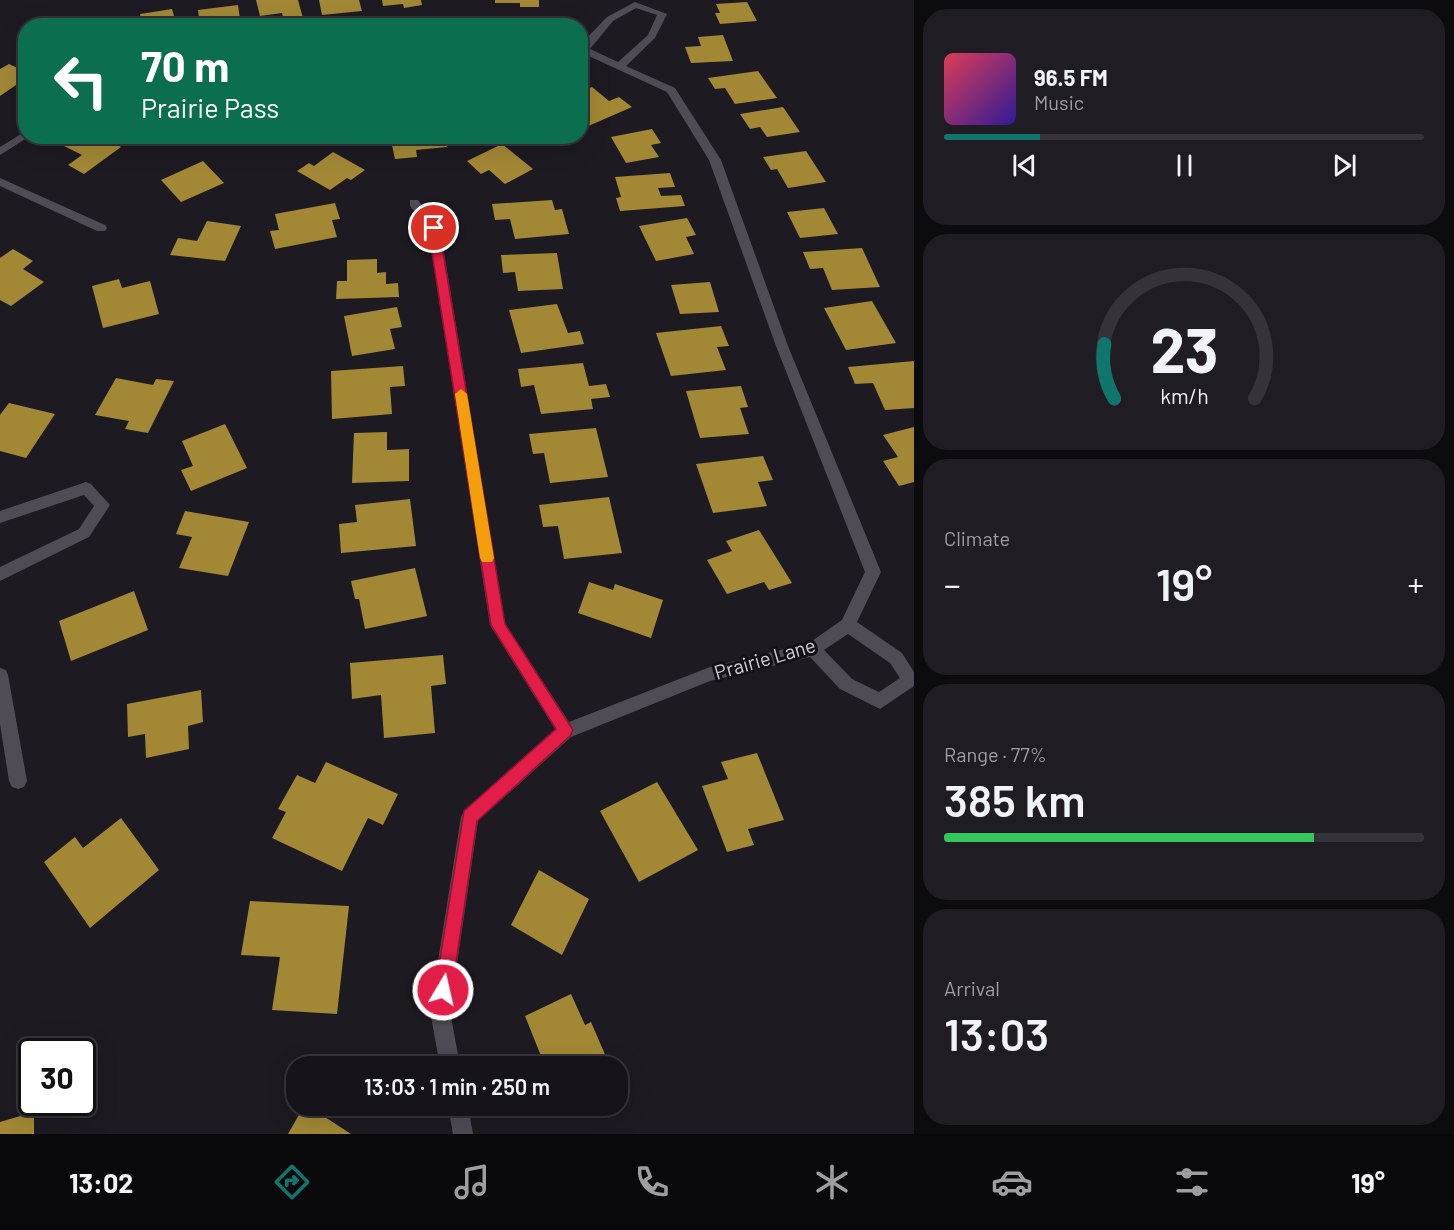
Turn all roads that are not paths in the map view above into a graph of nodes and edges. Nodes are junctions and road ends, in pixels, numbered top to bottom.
1 (588, 42) edge
2 (588, 51) edge
3 (621, 65) junction
4 (18, 140) edge
5 (0, 152) edge
6 (0, 182) edge
7 (414, 203) dead end
8 (101, 228) dead end
9 (0, 517) edge
10 (0, 574) edge
11 (849, 625) junction
12 (813, 649) junction
13 (0, 675) edge
14 (565, 730) junction
15 (18, 781) dead end
16 (448, 1056) edge
17 (460, 1116) edge
18 (463, 1134) edge

1 - 3 street
2 - 3 street
3 - 11 street
4 - 5 street
6 - 8 street
7 - 14 street
9 - 10 street
11 - 12 street, Prairie Lane
11 - 12 street
12 - 14 street, Prairie Lane
13 - 15 street
14 - 16 street, Prairie Lane
17 - 18 street

